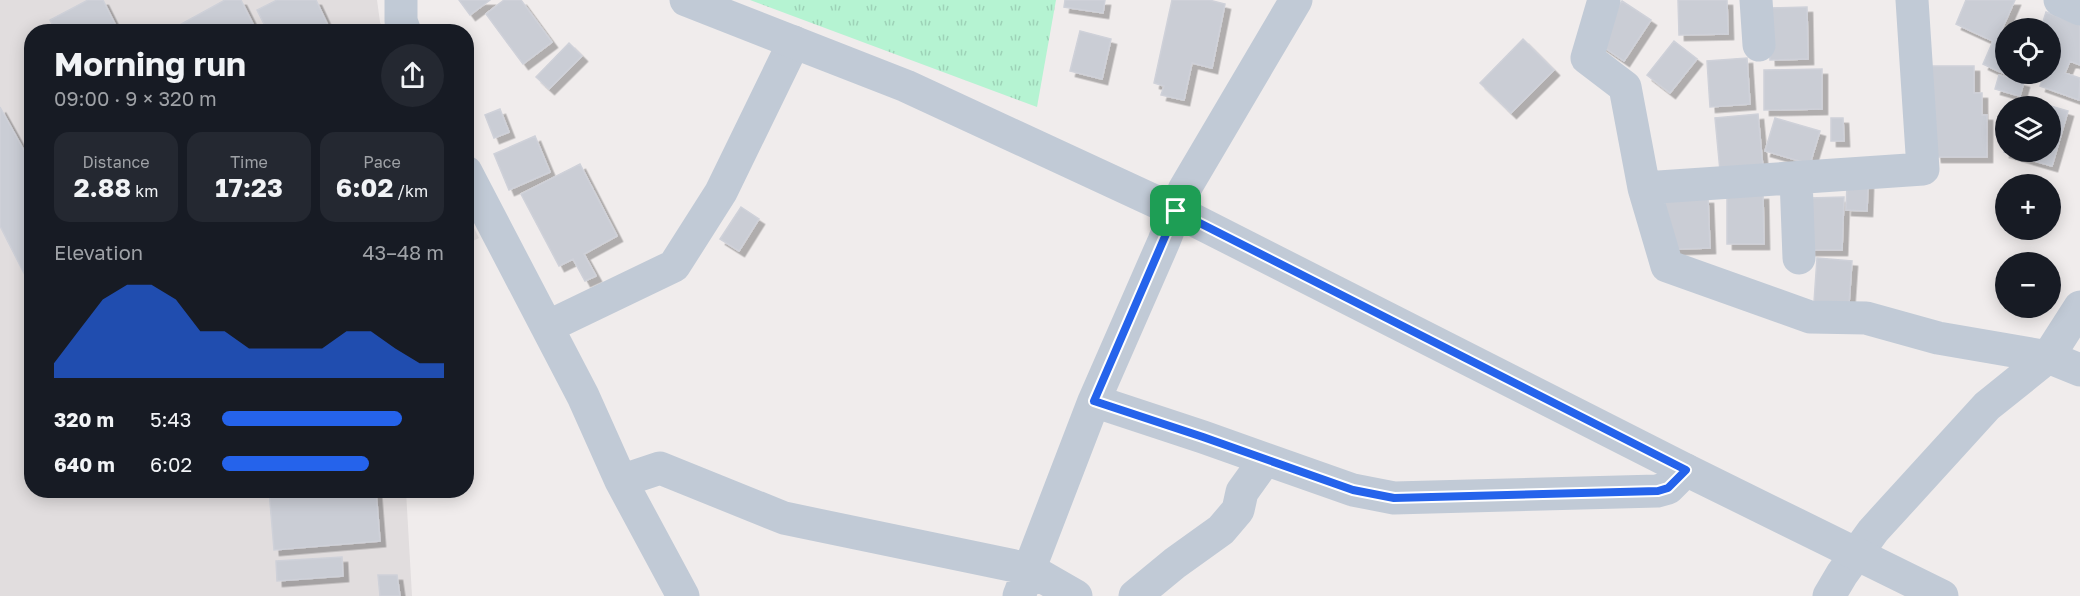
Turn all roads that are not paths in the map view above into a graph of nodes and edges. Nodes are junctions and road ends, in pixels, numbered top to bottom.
1 (401, 0) edge
2 (686, 0) edge
3 (1296, 0) edge
4 (1604, 0) edge
5 (1756, 0) edge
6 (1912, 0) edge
7 (2061, 0) edge
8 (2080, 9) edge
9 (402, 24) edge
10 (795, 42) junction
11 (1759, 45) dead end
12 (1796, 178) junction
13 (474, 186) edge
14 (1644, 188) junction
15 (1176, 211) junction
16 (1799, 258) dead end
17 (2080, 307) edge
18 (547, 327) junction
19 (2048, 357) junction
20 (2080, 370) edge
21 (1094, 401) junction
22 (1265, 460) junction
23 (1686, 470) junction
24 (621, 481) junction
25 (1857, 554) junction
26 (1024, 583) edge
27 (683, 596) edge
28 (1076, 596) edge
29 (1135, 596) edge
30 (1829, 596) edge
31 (1942, 596) edge

1 - 9 street
2 - 10 street
3 - 15 street
4 - 14 street
5 - 11 street
6 - 12 street
7 - 8 street
10 - 15 street
10 - 18 street
12 - 14 street
12 - 16 street
13 - 18 street
14 - 19 street
15 - 21 street
15 - 23 street
17 - 19 street
18 - 24 street
19 - 20 street
19 - 25 street
21 - 22 street
21 - 26 street
22 - 23 street
22 - 29 street
23 - 25 street
24 - 26 street
24 - 27 street
25 - 30 street
25 - 31 street
26 - 28 street

